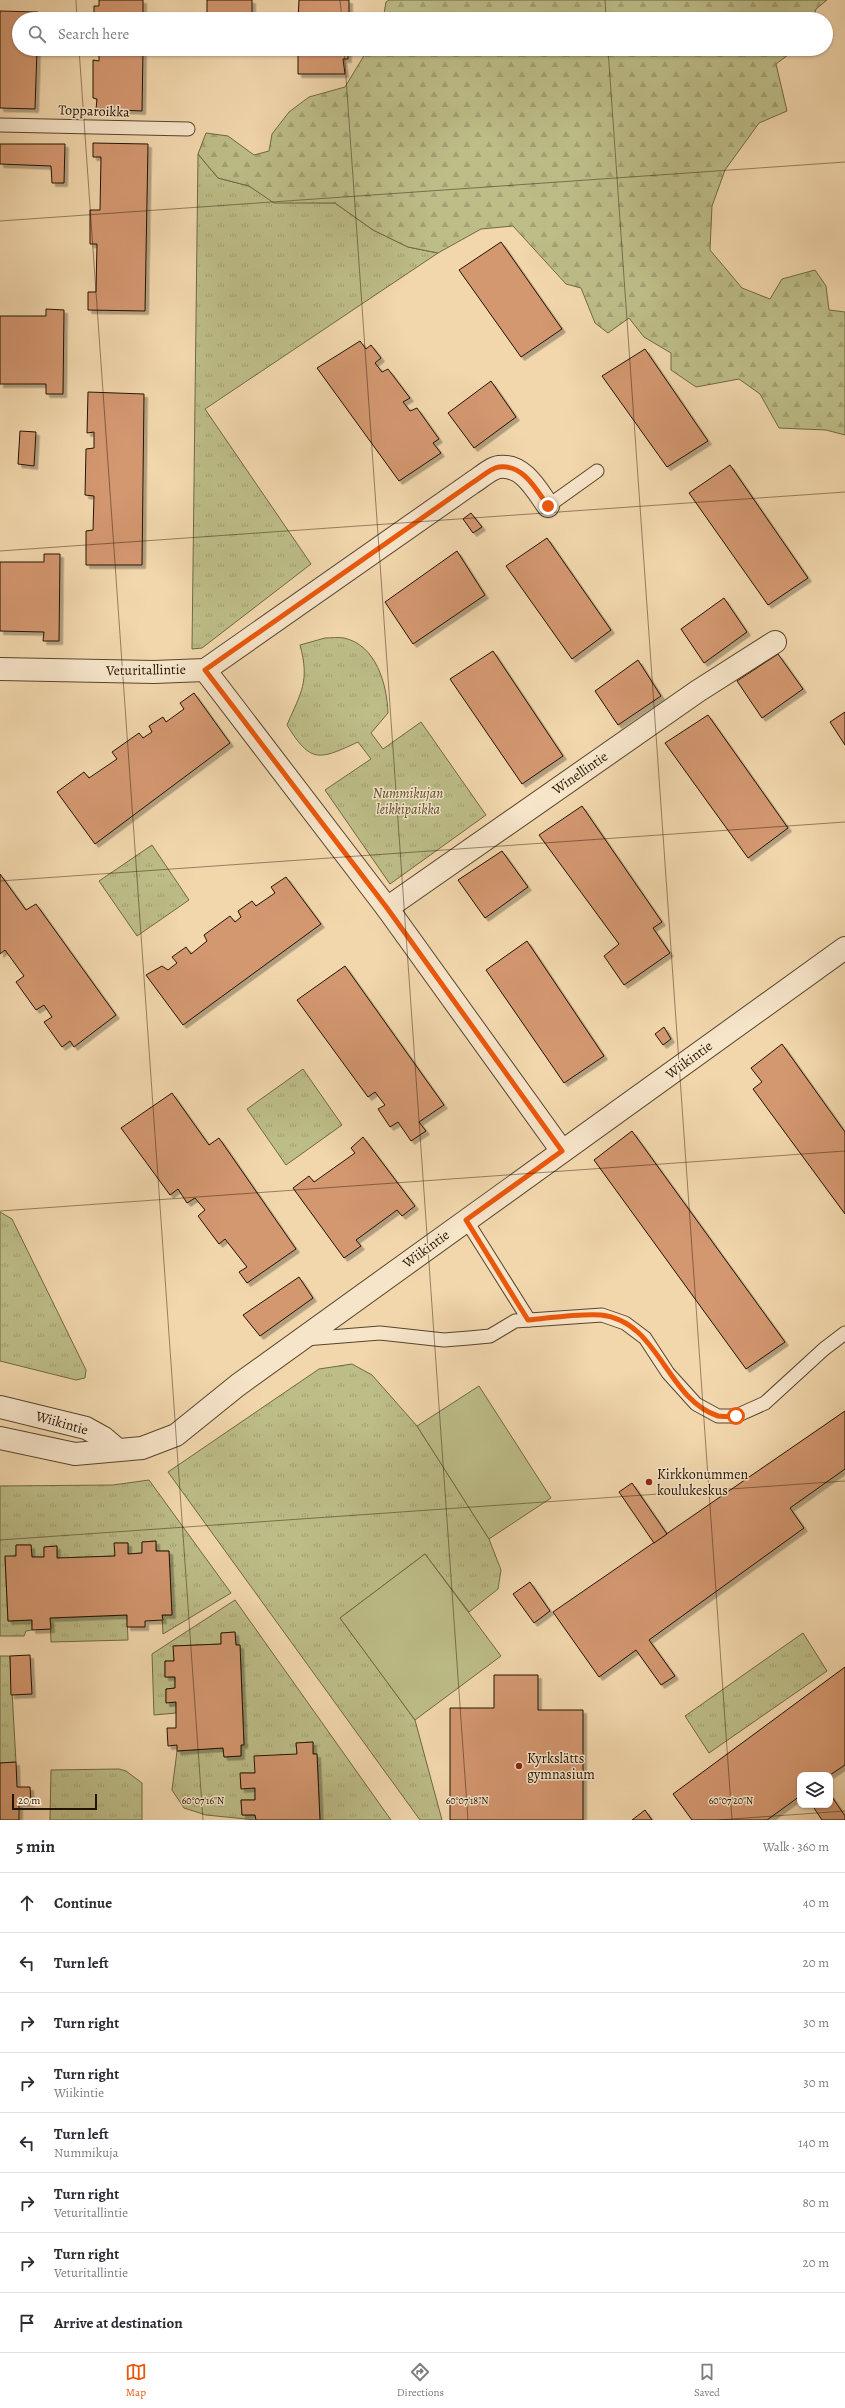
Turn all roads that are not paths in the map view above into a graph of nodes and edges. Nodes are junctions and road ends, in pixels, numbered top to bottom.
1 (0, 125) edge
2 (188, 128) dead end
3 (597, 471) dead end
4 (548, 506) joint
5 (775, 642) dead end
6 (0, 669) edge
7 (205, 670) junction
8 (387, 908) junction
9 (845, 948) edge
10 (562, 1151) junction
11 (466, 1220) junction
12 (528, 1320) junction
13 (845, 1333) edge
14 (302, 1339) junction
15 (0, 1407) edge
16 (0, 1438) edge
17 (118, 1450) junction

1 - 2 lane, Topparoikka
3 - 4 lane
4 - 7 street, Veturitallintie
5 - 8 street, Winellintie
6 - 7 street, Veturitallintie
7 - 8 street
8 - 10 street
9 - 10 street, Wiikintie
10 - 11 street, Wiikintie
11 - 12 lane
11 - 14 street, Wiikintie
12 - 13 lane
12 - 14 lane
14 - 17 street, Wiikintie
15 - 17 street, Wiikintie
16 - 17 street, Wiikintie

